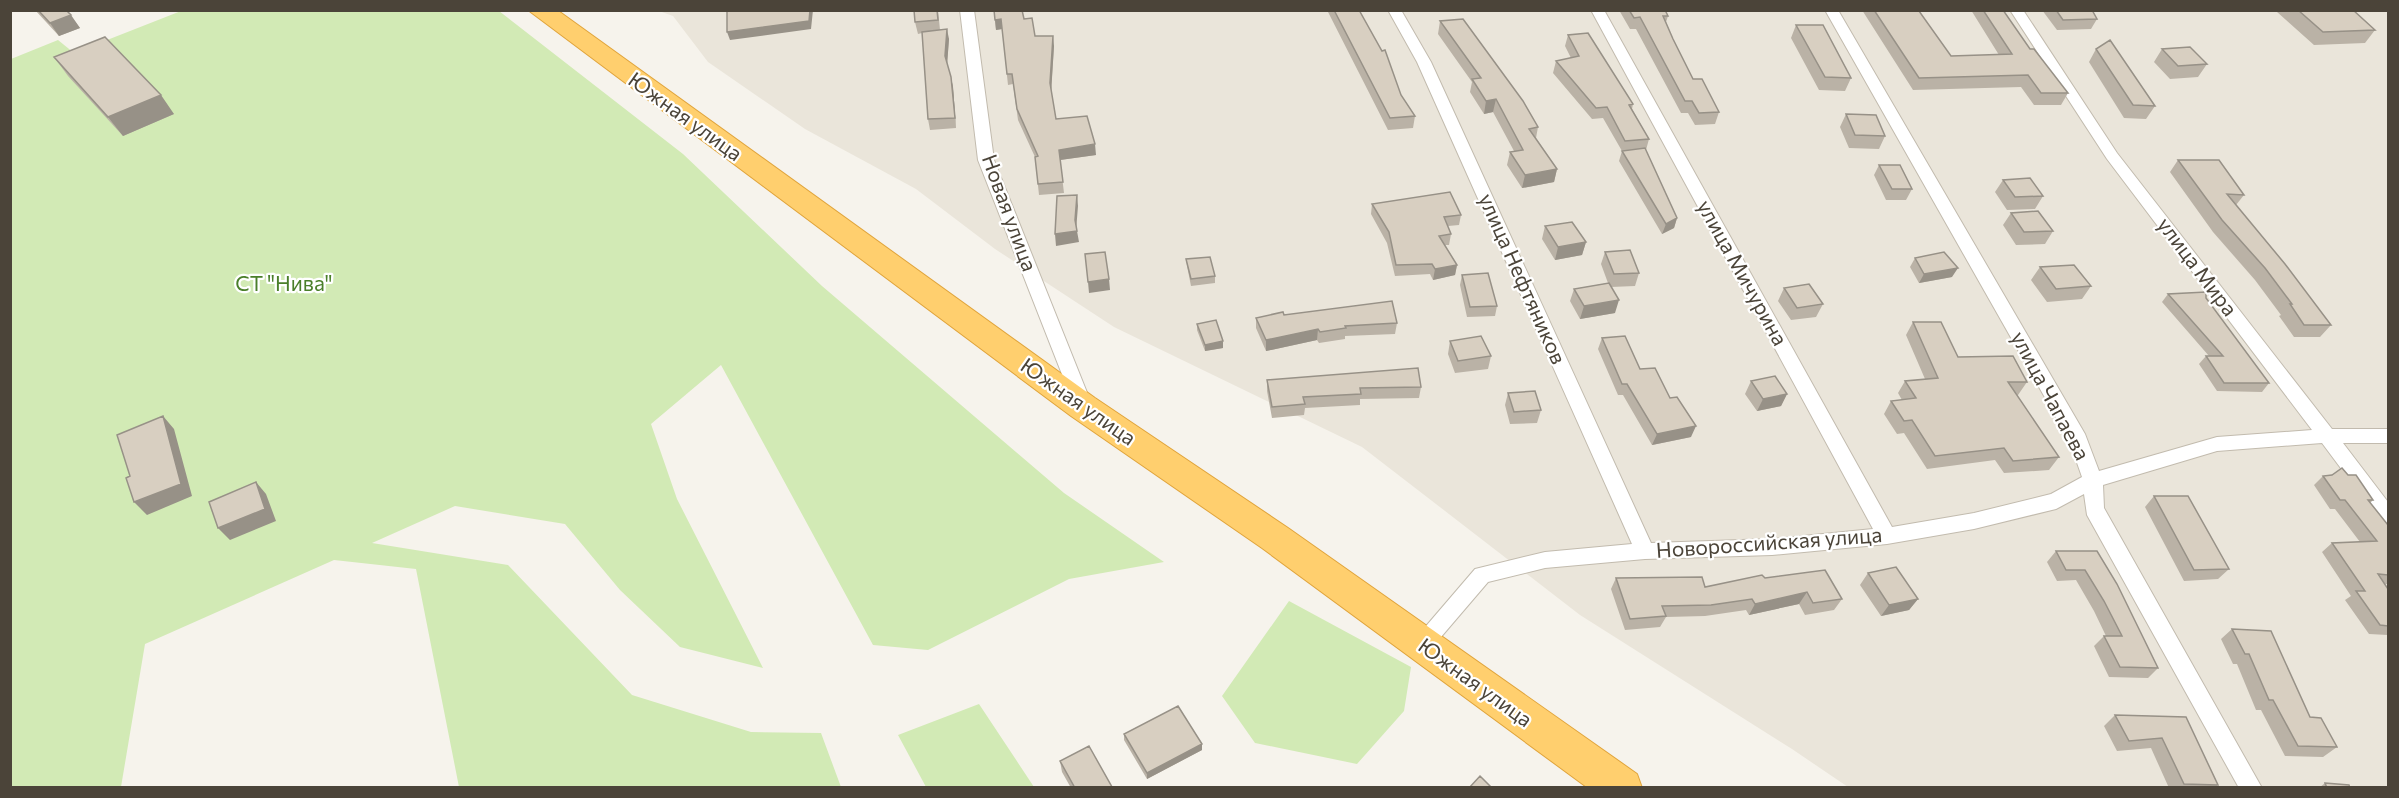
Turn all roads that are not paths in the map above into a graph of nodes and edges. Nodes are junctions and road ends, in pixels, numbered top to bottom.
1 (540, 10) edge
2 (968, 10) edge
3 (1394, 10) edge
4 (1597, 10) edge
5 (1832, 10) edge
6 (2016, 10) edge
7 (1083, 407) junction
8 (2327, 436) junction
9 (2388, 436) edge
10 (2093, 480) junction
11 (2388, 516) edge
12 (1887, 536) junction
13 (1645, 550) junction
14 (1422, 645) junction
15 (1622, 788) edge
16 (2251, 788) edge

1 - 7 highway, Южная улица
2 - 7 street, Новая улица
3 - 13 street, улица Нефтяников
4 - 12 street, улица Мичурина
5 - 10 street, улица Чапаева
6 - 8 street, улица Мира
7 - 14 highway, Южная улица
8 - 9 street, Новороссийская улица
8 - 10 street, Новороссийская улица
8 - 11 street, улица Мира
10 - 12 street, Новороссийская улица
10 - 16 street, улица Чапаева
12 - 13 street, Новороссийская улица
13 - 14 street, Новороссийская улица
14 - 15 highway, Южная улица

